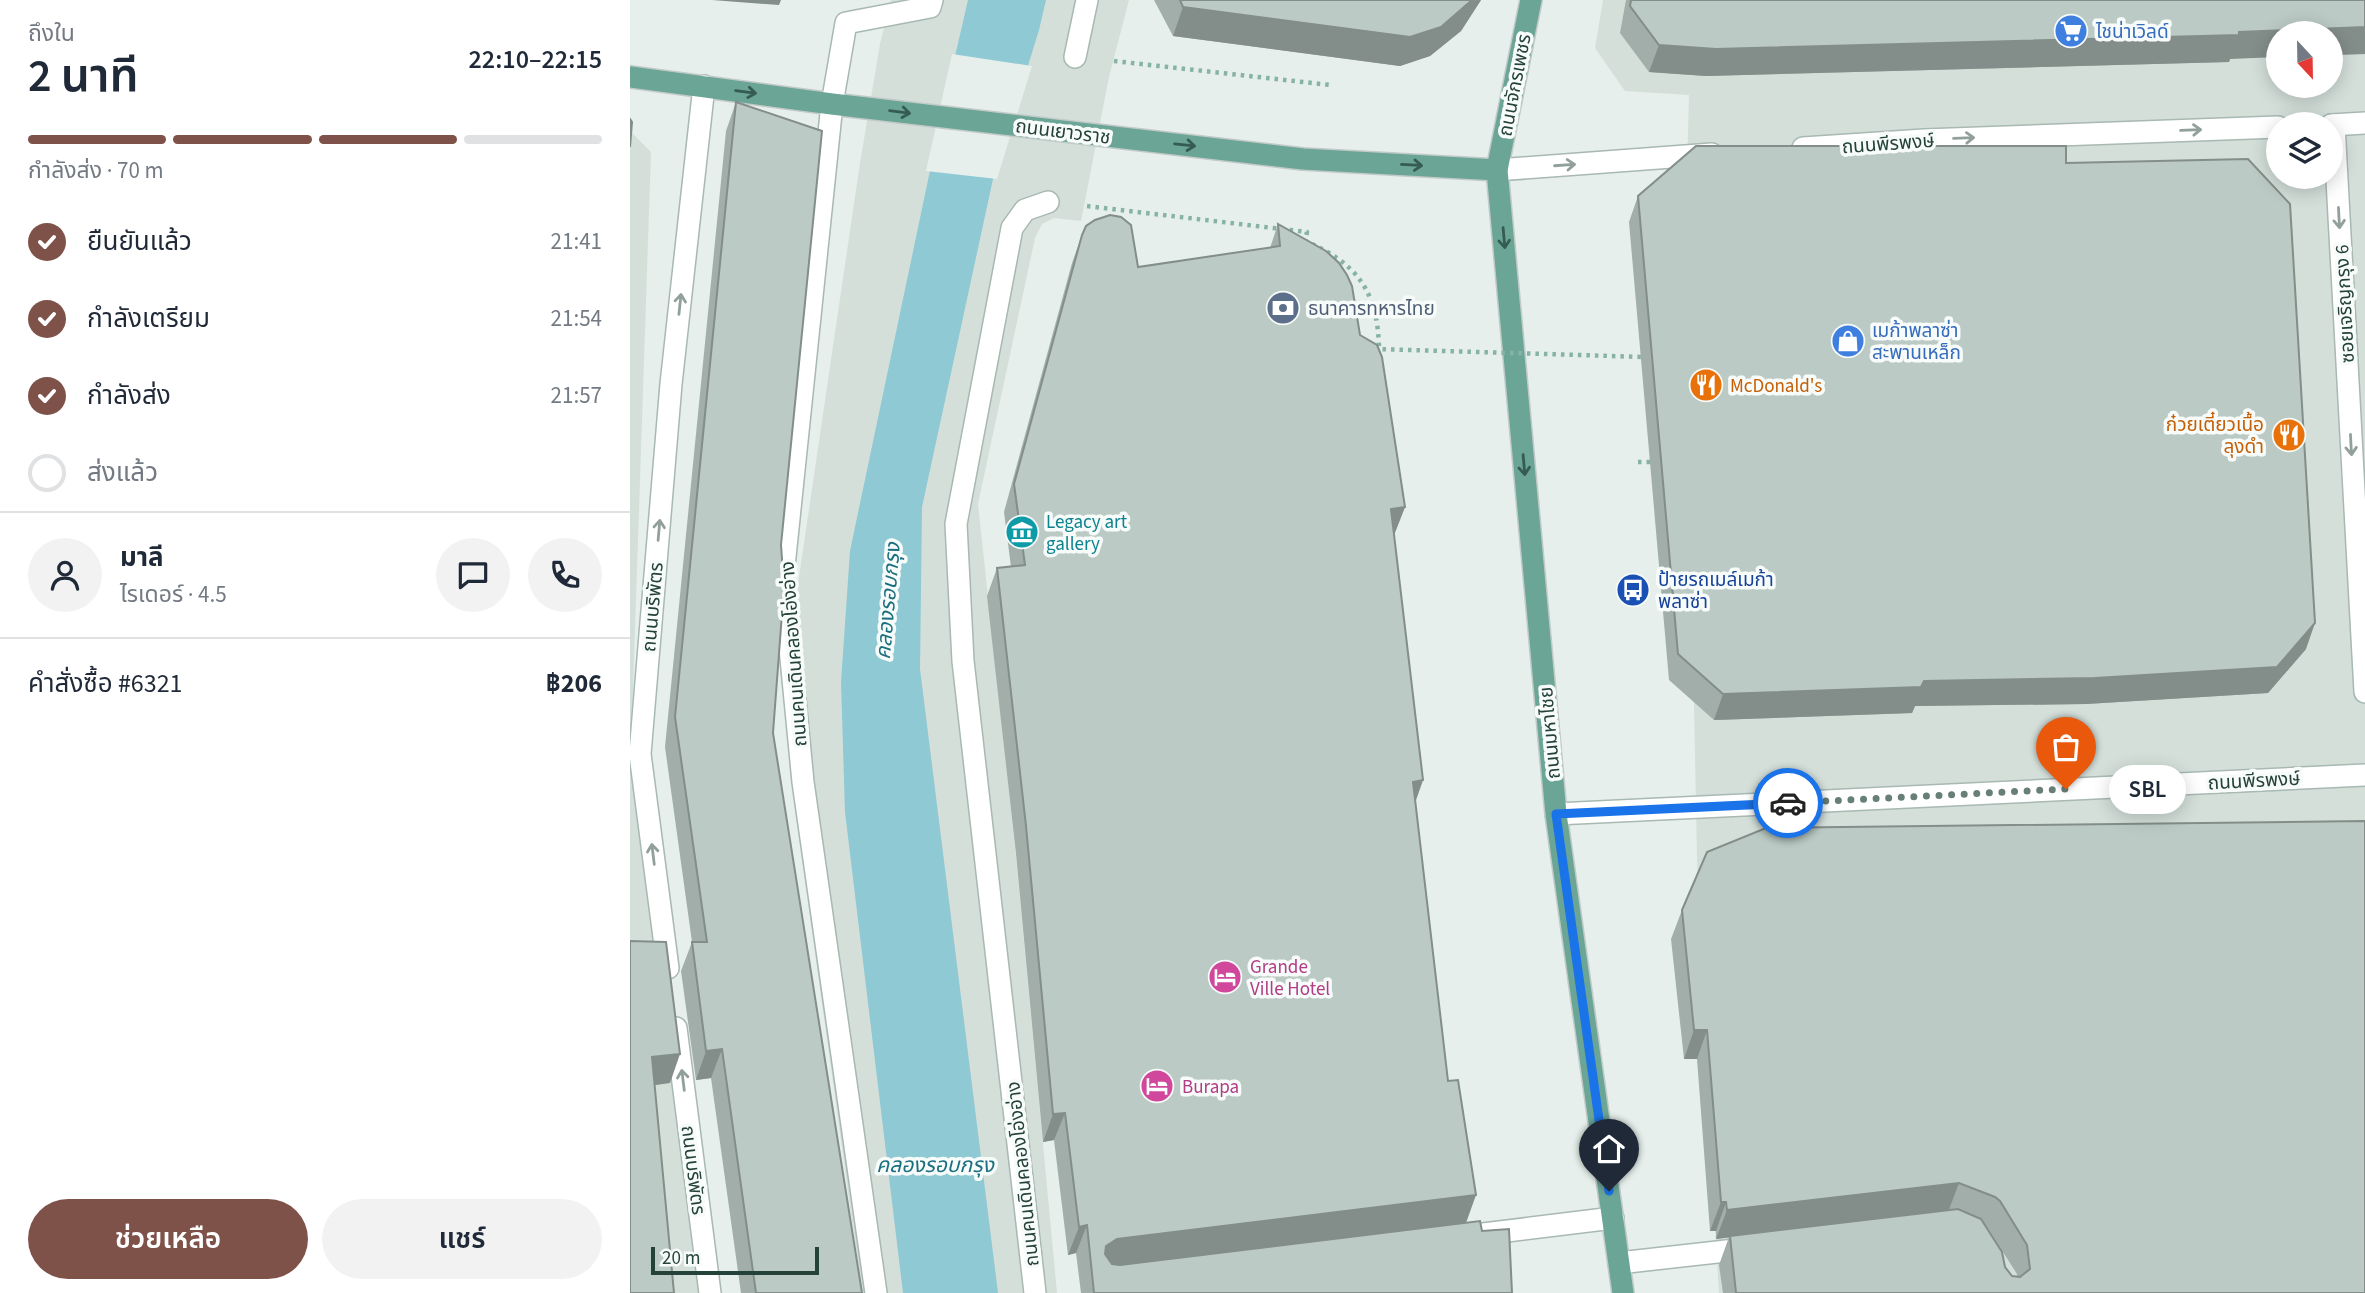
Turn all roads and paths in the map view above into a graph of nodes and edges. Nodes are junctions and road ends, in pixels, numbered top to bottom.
1 (932, 0) edge
2 (1087, 0) edge
3 (1531, 0) edge
4 (1075, 57) joint
5 (630, 77) edge
6 (1330, 85) dead end
7 (704, 86) junction
8 (832, 104) junction
9 (2365, 123) edge
10 (2343, 124) edge
11 (2266, 127) edge
12 (1786, 149) edge
13 (1731, 153) edge
14 (1497, 170) junction
15 (2336, 189) edge
16 (1048, 202) joint
17 (1368, 349) edge
18 (1379, 349) junction
19 (1658, 357) edge
20 (1638, 462) dead end
21 (1662, 462) edge
22 (2365, 692) edge
23 (2365, 775) edge
24 (1556, 814) junction
25 (1613, 1218) junction
26 (1463, 1236) edge
27 (1776, 1245) edge
28 (1619, 1263) junction
29 (710, 1293) edge
30 (876, 1293) edge
31 (1035, 1293) edge
32 (1623, 1293) edge

1 - 8 street, ถนนคนเดินคลองโอ่งอ่าง
2 - 4 street
3 - 14 main road, ถนนจักรเพชร
4 - 6 path
5 - 7 main road, ถนนเยาวราช
7 -> 8 main road, ถนนเยาวราช
29 -> 7 street, ถนนบริพัตร
8 -> 14 main road, ถนนเยาวราช
8 - 30 street, ถนนคนเดินคลองโอ่งอ่าง
9 - 10 street
12 -> 11 street, ถนนพีรพงษ์
14 -> 13 street
14 -> 24 main road, ถนนมหาไชย
15 -> 22 street, ซอยเจริญกรุง 6
16 - 18 path
16 - 31 street, ถนนคนเดินคลองโอ่งอ่าง
17 - 18 path, bridge
18 - 19 path, bridge
20 - 21 path
23 - 24 street, ถนนพีรพงษ์
24 - 25 main road, ถนนมหาไชย
25 - 26 street
25 - 28 main road, ถนนมหาไชย
27 - 28 street
28 - 32 main road, ถนนมหาไชย

